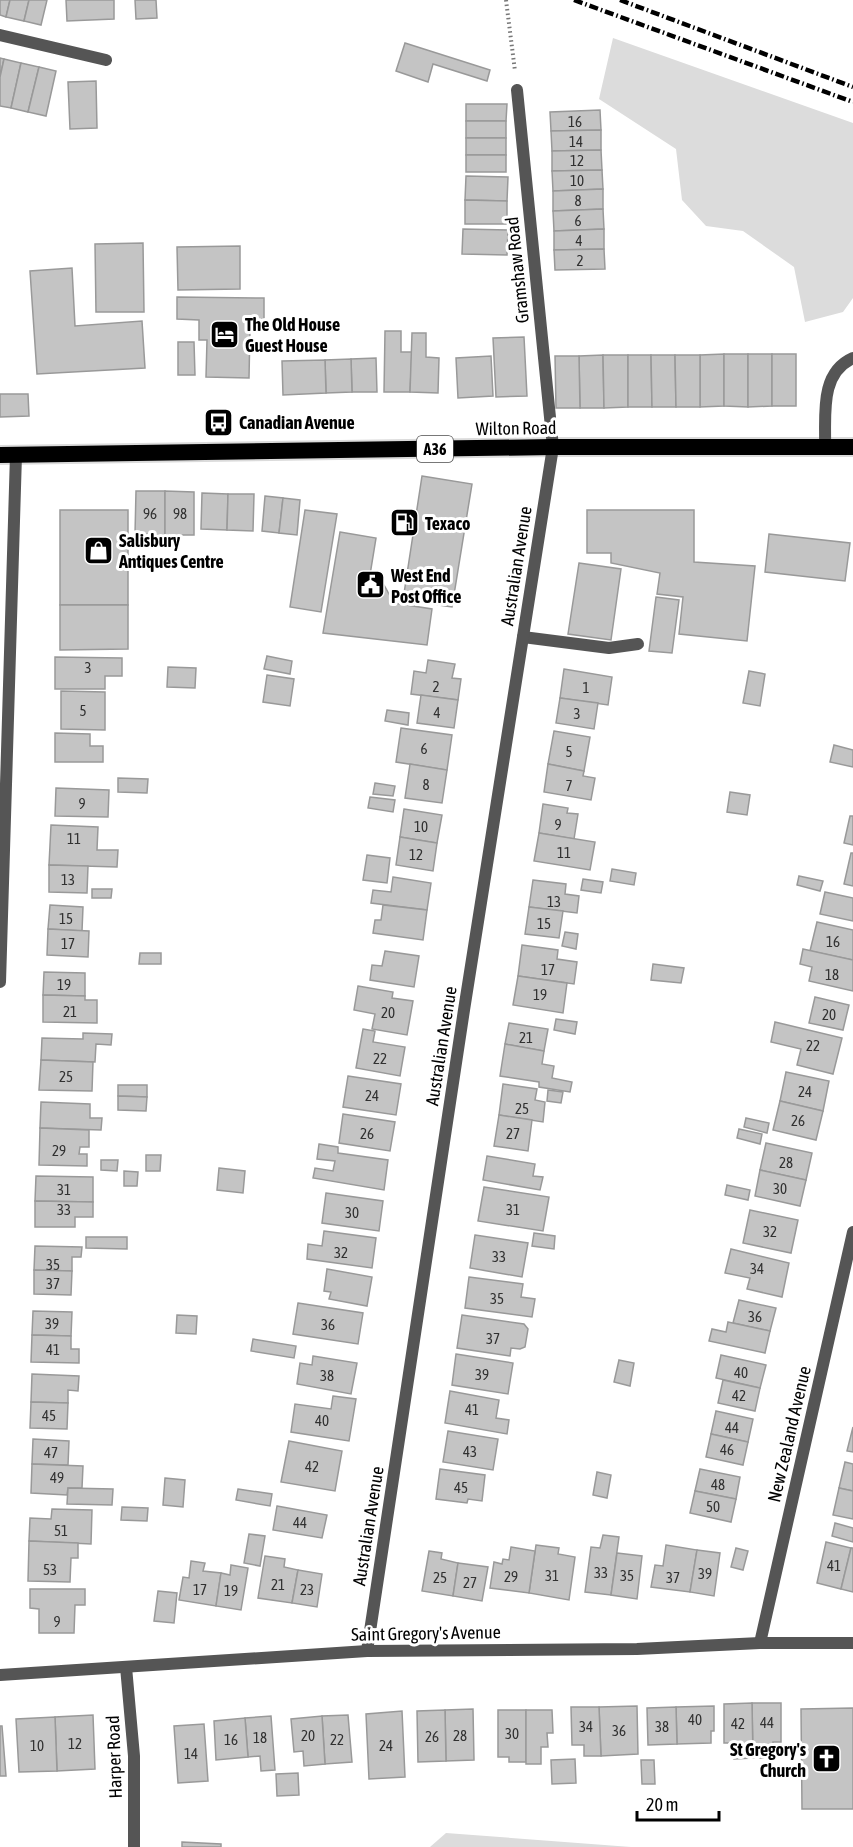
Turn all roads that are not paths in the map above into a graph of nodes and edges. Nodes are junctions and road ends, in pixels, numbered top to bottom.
1 (0, 35) edge
2 (106, 60) dead end
3 (517, 90) road end
4 (853, 358) edge
5 (553, 447) junction
6 (825, 447) junction
7 (853, 447) edge
8 (8, 455) edge
9 (523, 637) junction
10 (638, 644) dead end
11 (0, 982) edge
12 (853, 1232) edge
13 (853, 1642) edge
14 (760, 1643) junction
15 (367, 1651) junction
16 (126, 1667) junction
17 (0, 1675) edge
18 (134, 1847) edge

1 - 2 street
3 - 5 street, Gramshaw Road
4 - 6 street
5 - 6 highway, Wilton Road / A36
5 - 8 highway, Wilton Road / A36
5 - 9 street, Australian Avenue
6 - 7 highway, Wilton Road / A36
8 - 11 street
9 - 10 street
9 - 15 street, Australian Avenue
12 - 14 street, New Zealand Avenue
13 - 14 street, Saint Gregory's Avenue
14 - 15 street, Saint Gregory's Avenue
15 - 16 street, Saint Gregory's Avenue
16 - 17 street, Saint Gregory's Avenue
16 - 18 street, Harper Road

